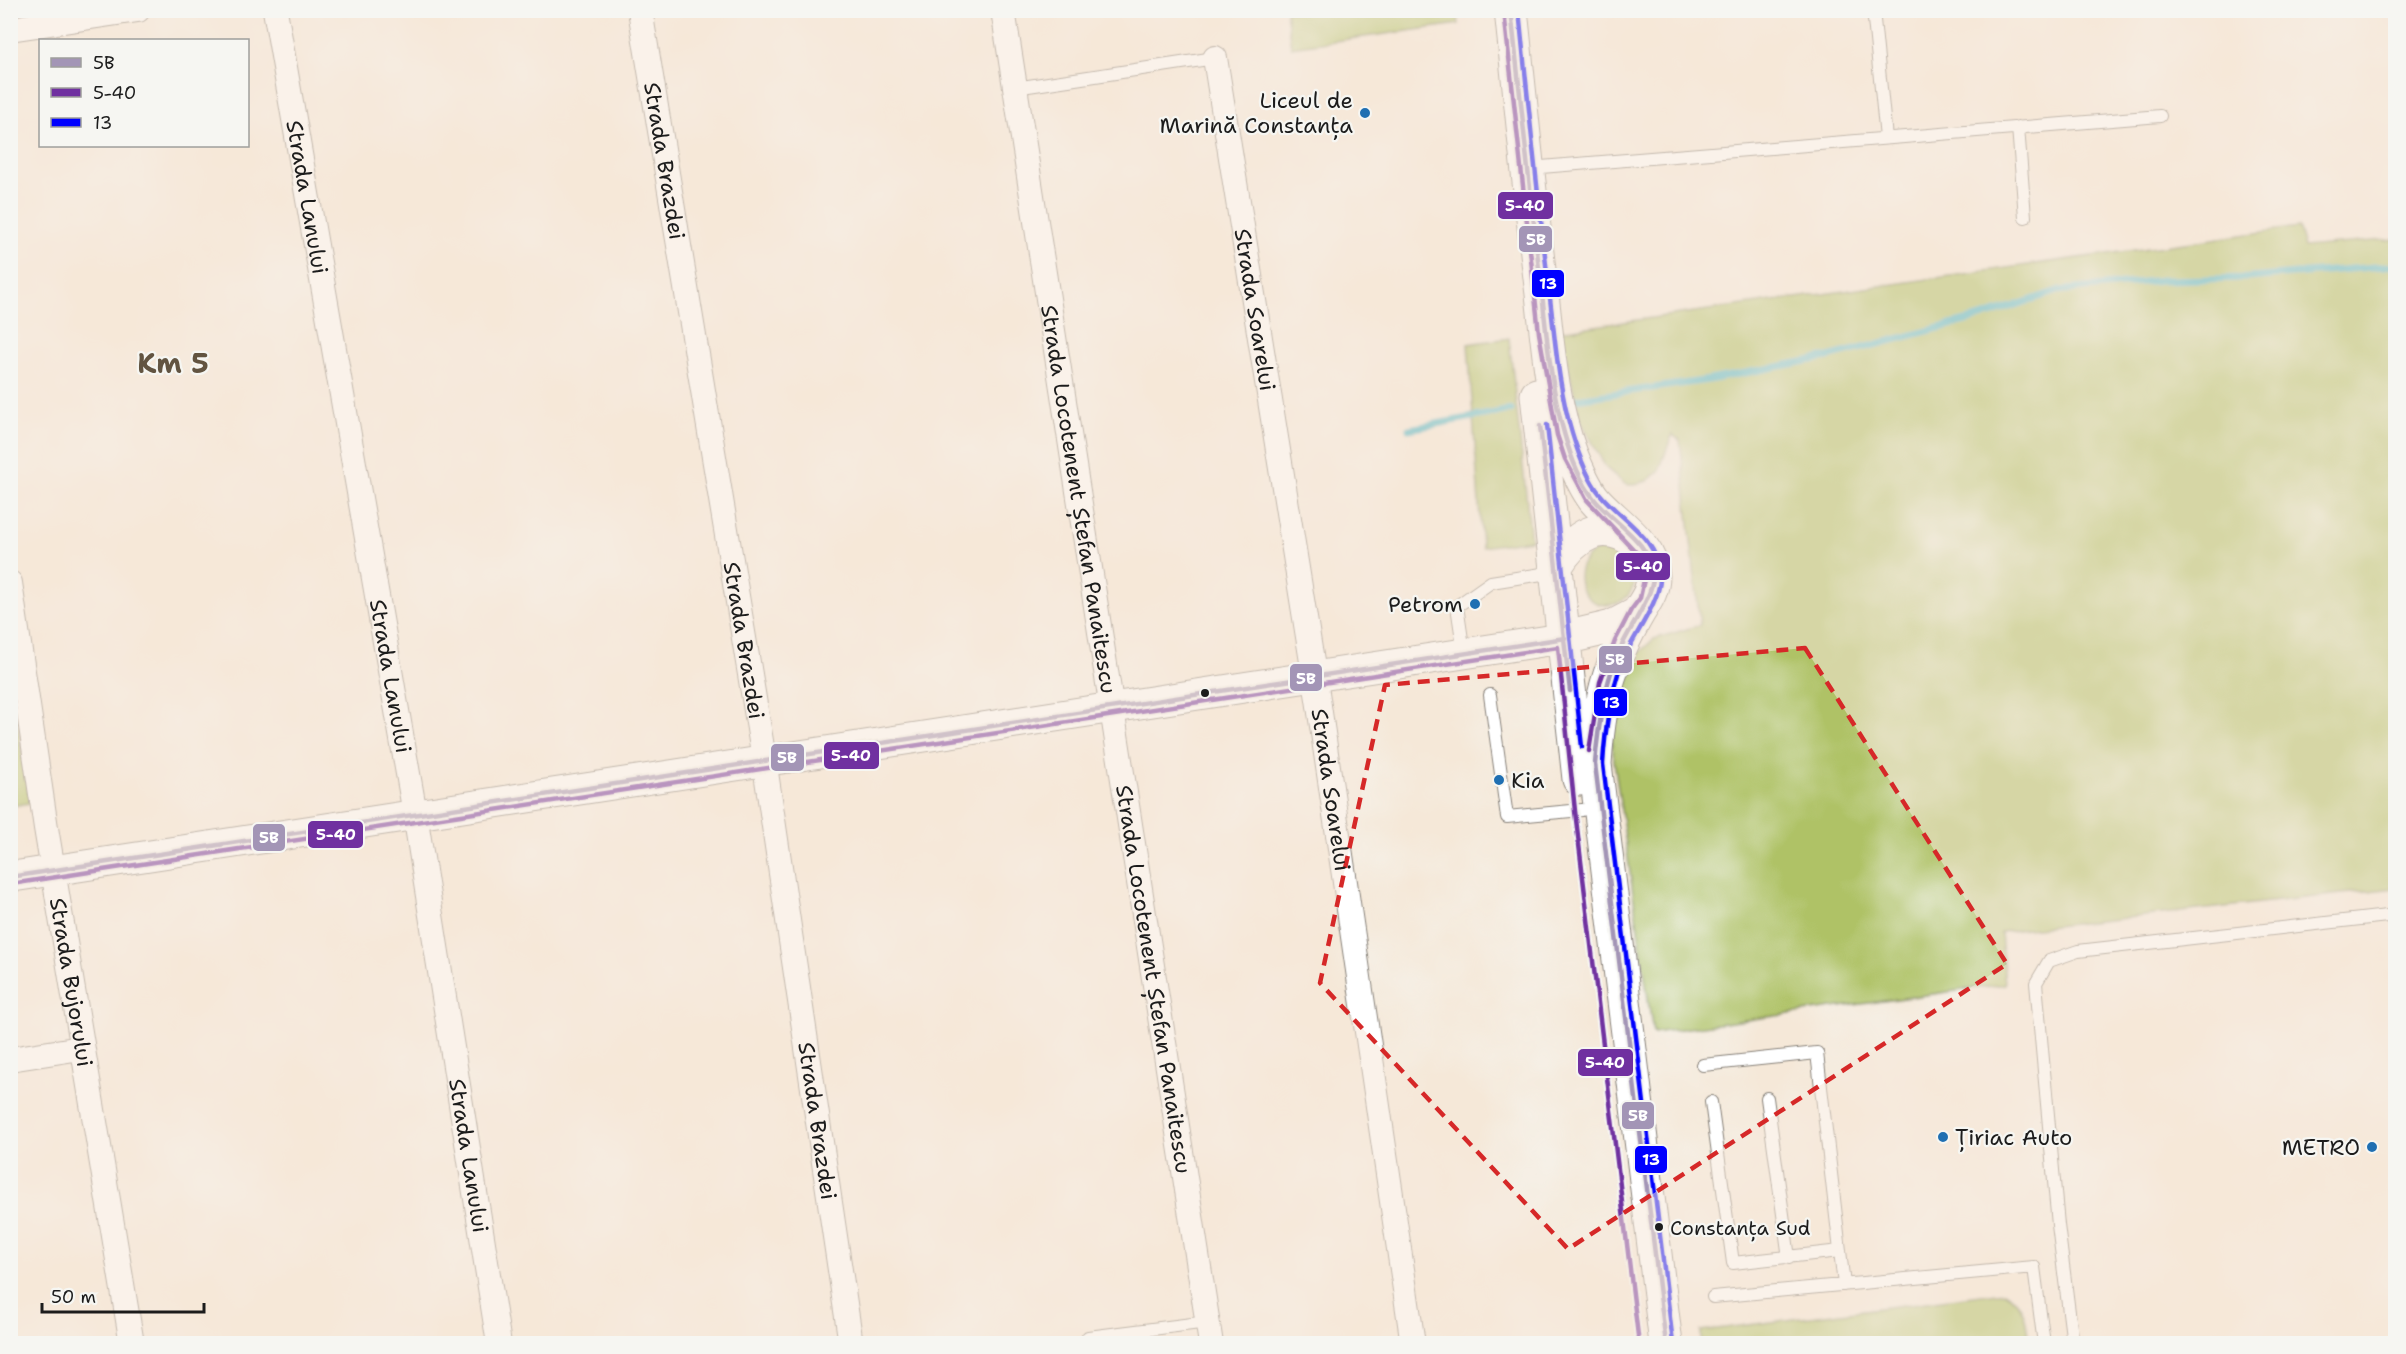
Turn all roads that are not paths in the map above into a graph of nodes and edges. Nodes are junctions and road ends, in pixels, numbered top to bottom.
1 (138, 10) edge
2 (275, 10) edge
3 (640, 10) edge
4 (1003, 10) edge
5 (1491, 10) edge
6 (1511, 10) edge
7 (1873, 10) edge
8 (10, 29) edge
9 (1215, 58) joint
10 (1015, 88) junction
11 (2160, 116) dead end
12 (2018, 127) junction
13 (1886, 138) junction
14 (1528, 168) junction
15 (2025, 217) dead end
16 (1641, 546) junction
17 (1556, 569) junction
18 (10, 583) edge
19 (1637, 614) junction
20 (1564, 639) junction
21 (1464, 655) junction
22 (1315, 678) junction
23 (19, 695) edge
24 (1490, 695) dead end
25 (1112, 708) junction
26 (764, 759) junction
27 (1582, 810) junction
28 (415, 814) junction
29 (53, 870) junction
30 (10, 877) edge
31 (2396, 915) edge
32 (81, 1048) junction
33 (10, 1059) edge
34 (1703, 1065) dead end
35 (1767, 1098) dead end
36 (1711, 1102) dead end
37 (1840, 1251) junction
38 (1788, 1258) junction
39 (1844, 1285) junction
40 (1713, 1297) dead end
41 (1210, 1333) edge
42 (1088, 1337) dead end
43 (132, 1344) edge
44 (499, 1344) edge
45 (851, 1344) edge
46 (1413, 1344) edge
47 (1647, 1344) edge
48 (1666, 1344) edge
49 (2044, 1344) edge
50 (2073, 1344) edge

1 - 8 street
2 - 28 street, Strada Lanului
3 - 26 street, Strada Brazdei
4 - 10 street, Strada Locotenent Ștefan Panaitescu
5 - 17 main road
6 - 14 main road
7 - 13 lane
9 - 10 lane
9 - 22 street, Strada Soarelui
10 - 25 street, Strada Locotenent Ștefan Panaitescu
11 - 12 lane
12 - 13 lane
12 - 15 lane
13 - 14 lane
14 - 16 main road
16 - 17 main road
16 - 19 main road
17 - 20 main road
17 - 21 lane
18 - 23 street, Strada Bujorului
19 - 20 main road
19 - 48 main road
20 - 21 street
20 - 27 main road
21 - 22 street
22 - 25 street
22 - 46 street, Strada Soarelui
23 - 29 street, Strada Bujorului
24 - 27 lane
25 - 26 street
25 - 41 street, Strada Locotenent Ștefan Panaitescu
26 - 28 street
26 - 45 street, Strada Brazdei
27 - 47 main road
28 - 29 street
28 - 44 street, Strada Lanului
29 - 30 street
29 - 32 street, Strada Bujorului
31 - 50 lane
32 - 33 street
32 - 43 street, Strada Bujorului
34 - 37 lane
35 - 38 lane
36 - 38 lane
37 - 38 lane
37 - 39 lane
39 - 40 lane
39 - 49 lane
41 - 42 lane

